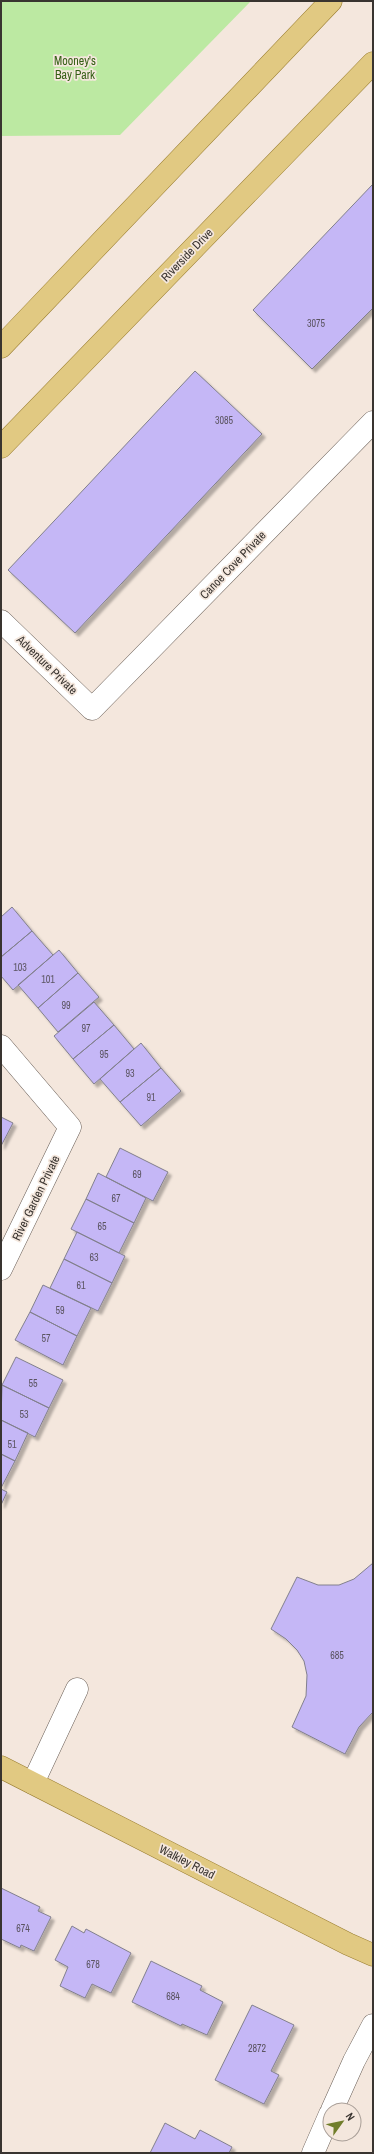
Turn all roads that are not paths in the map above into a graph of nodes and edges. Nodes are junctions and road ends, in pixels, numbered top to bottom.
1 (331, 1) edge
2 (373, 63) edge
3 (1, 347) edge
4 (373, 422) edge
5 (1, 447) edge
6 (1, 621) edge
7 (92, 709) joint
8 (1, 1046) edge
9 (3, 1261) edge
10 (77, 1689) dead end
11 (1, 1767) edge
12 (32, 1783) junction
13 (373, 1955) edge
14 (373, 2025) edge
15 (336, 2102) edge
16 (322, 2132) edge
17 (313, 2153) edge

1 - 3 main road
2 - 5 main road, Riverside Drive
4 - 7 street, Canoe Cove Private
6 - 7 street, Adventure Private
8 - 9 street, River Garden Private
10 - 12 street
11 - 12 main road, Walkley Road
12 - 13 main road, Walkley Road
14 - 15 street
16 - 17 street

